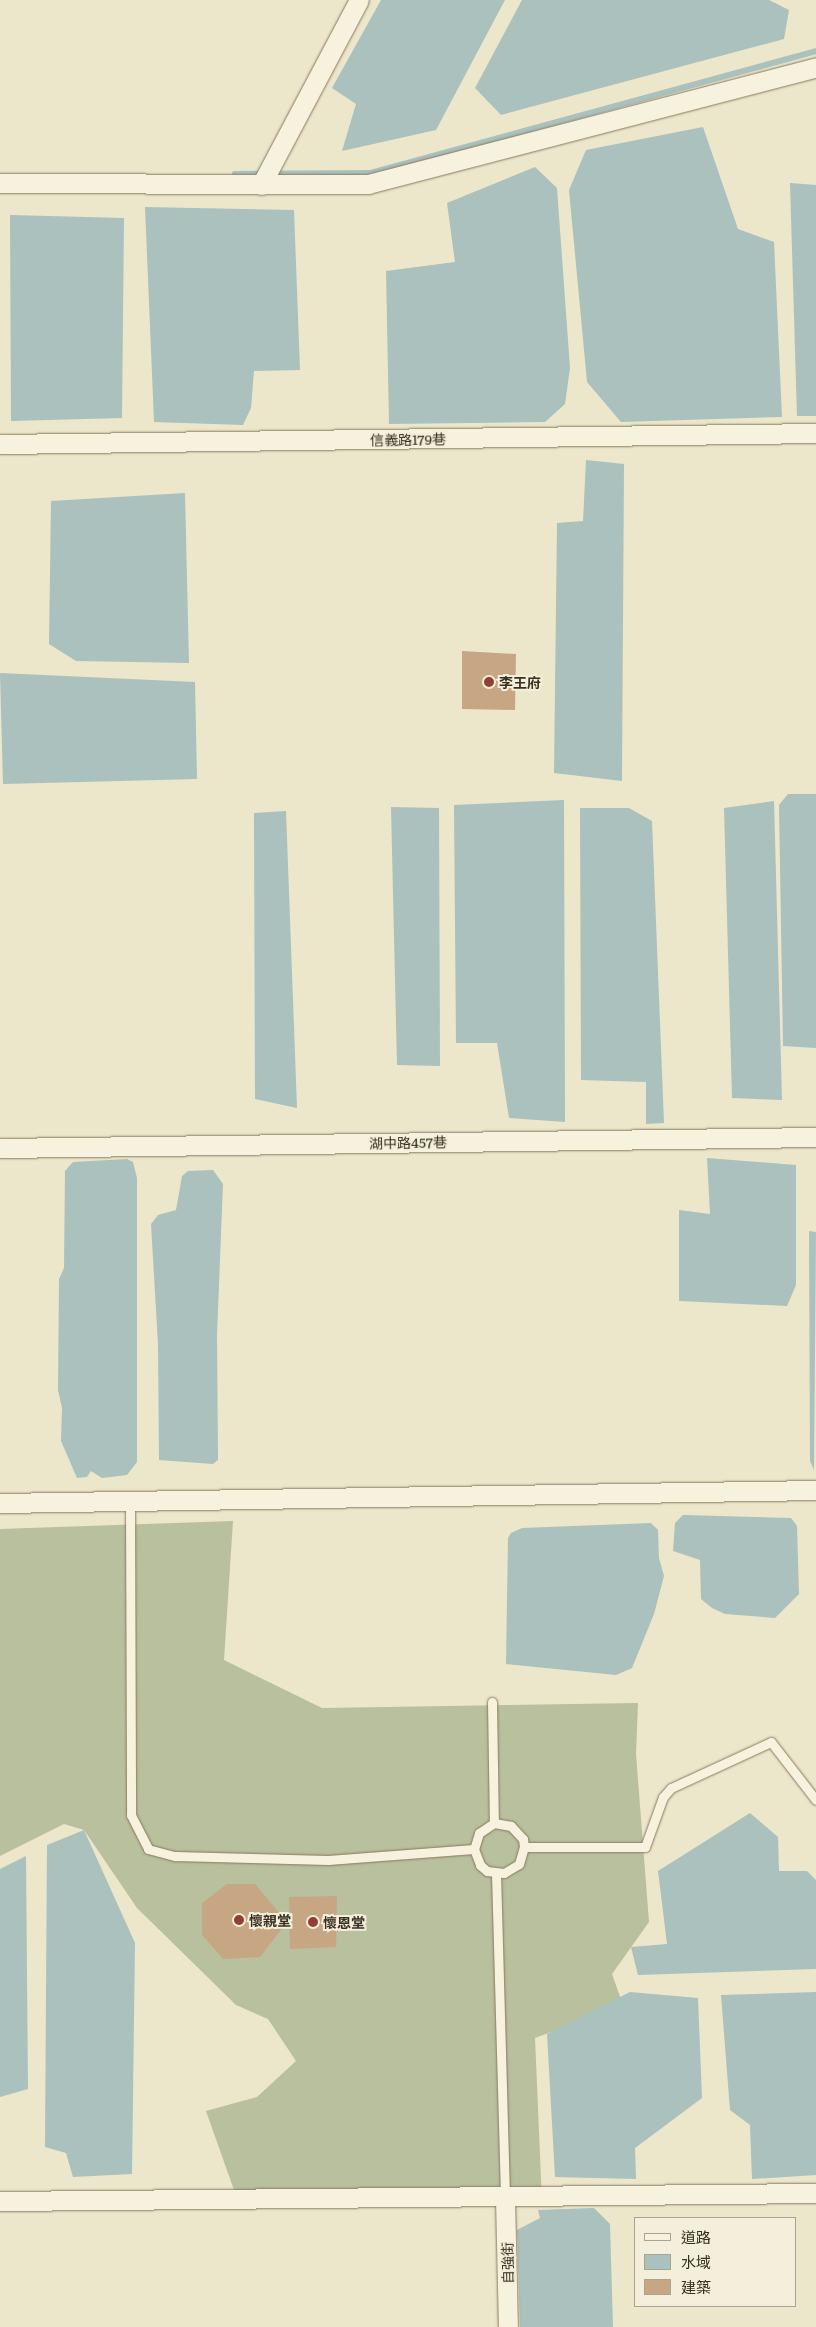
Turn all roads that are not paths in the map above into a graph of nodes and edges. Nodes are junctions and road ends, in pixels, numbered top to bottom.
1 (359, 0) edge
2 (816, 67) edge
3 (0, 183) edge
4 (261, 185) junction
5 (816, 433) edge
6 (0, 444) edge
7 (816, 1137) edge
8 (0, 1148) edge
9 (816, 1490) edge
10 (130, 1501) junction
11 (0, 1503) edge
12 (492, 1702) dead end
13 (816, 1800) edge
14 (494, 1823) junction
15 (524, 1847) junction
16 (474, 1849) junction
17 (496, 1873) junction
18 (816, 2193) edge
19 (505, 2198) junction
20 (0, 2201) edge
21 (508, 2327) edge

1 - 4 street
2 - 4 street
3 - 4 street
5 - 6 street, 信義路179巷
7 - 8 street, 湖中路457巷
9 - 10 street
10 - 11 street
10 - 16 lane
12 - 14 lane
13 - 15 lane
14 - 15 lane
14 - 16 lane
15 - 17 lane
16 - 17 lane
17 - 19 lane
18 - 19 street
19 - 20 street
19 - 21 street, 自強街

